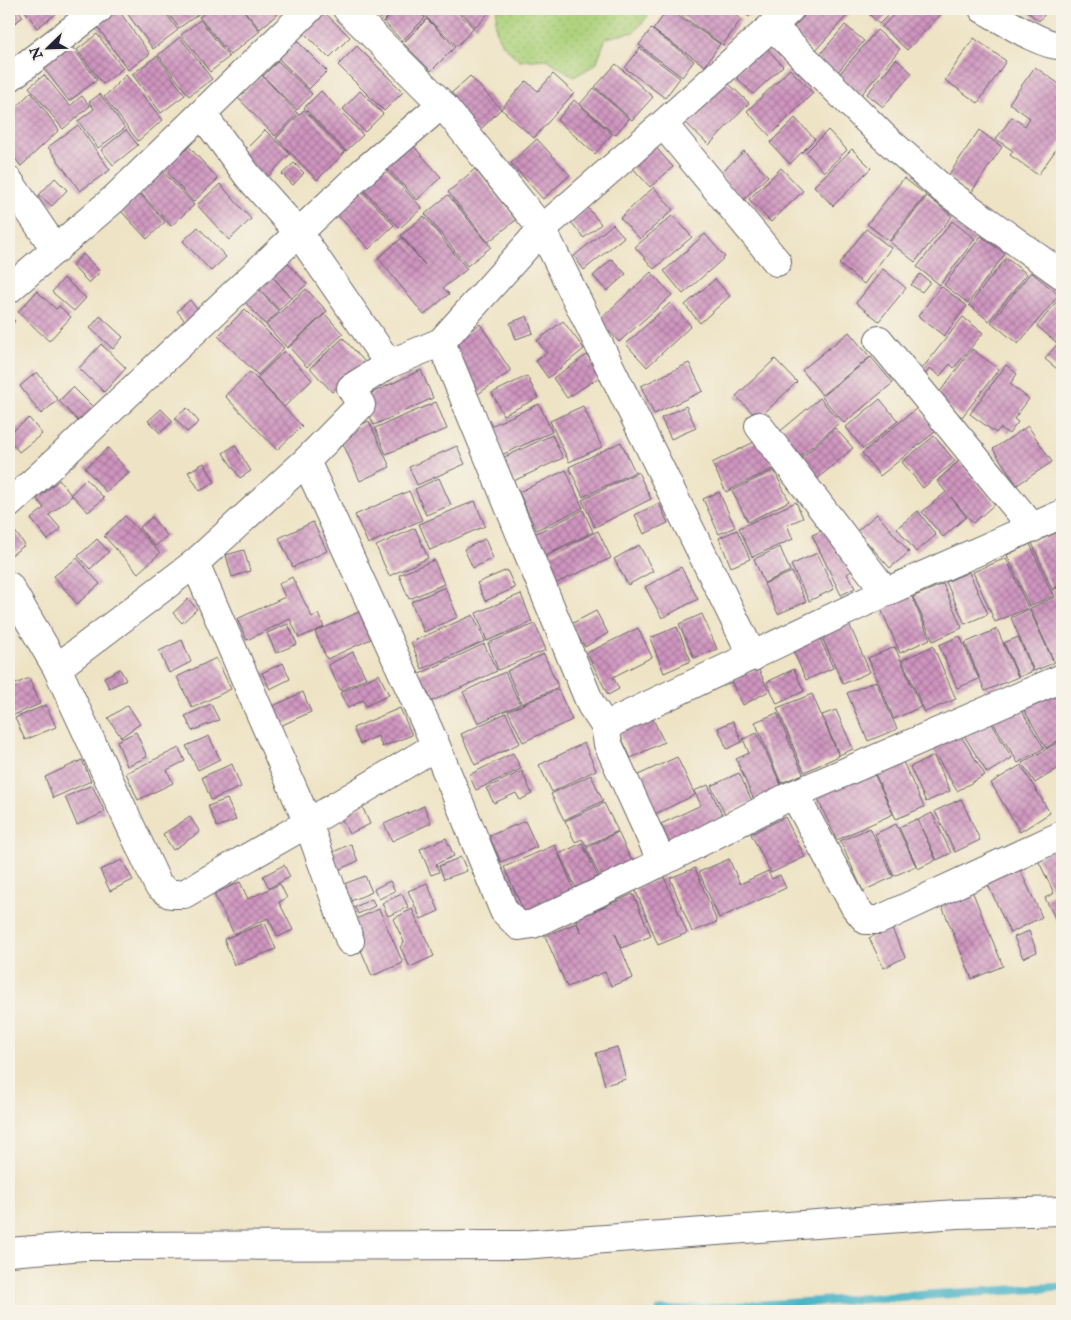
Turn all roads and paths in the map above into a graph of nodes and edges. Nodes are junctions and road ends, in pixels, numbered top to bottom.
1 (100, 9) edge
2 (310, 9) edge
3 (348, 9) edge
4 (983, 9) edge
5 (781, 18) edge
6 (1062, 45) edge
7 (9, 78) edge
8 (442, 104) junction
9 (202, 114) junction
10 (663, 124) junction
11 (9, 182) edge
12 (542, 229) junction
13 (298, 232) junction
14 (56, 250) junction
15 (777, 262) dead end
16 (1062, 275) edge
17 (9, 289) edge
18 (879, 340) dead end
19 (441, 342) junction
20 (389, 364) junction
21 (759, 426) dead end
22 (306, 461) junction
23 (9, 504) edge
24 (1062, 514) edge
25 (1033, 528) junction
26 (195, 563) junction
27 (9, 586) edge
28 (886, 592) junction
29 (753, 657) junction
30 (57, 668) junction
31 (1062, 678) edge
32 (605, 726) junction
33 (436, 746) junction
34 (794, 794) junction
35 (308, 823) junction
36 (1062, 835) edge
37 (662, 862) junction
38 (350, 941) dead end
39 (1062, 1211) edge
40 (9, 1252) edge

1 - 7 street
2 - 9 street
3 - 8 street
4 - 6 street
5 - 10 street
5 - 16 street
8 - 12 street
8 - 13 street
9 - 13 street
9 - 14 street
10 - 12 street
10 - 15 street
11 - 14 street
12 - 19 street
12 - 29 street
13 - 20 street
13 - 23 street
14 - 17 street
18 - 25 street
19 - 20 street
19 - 32 street
20 - 22 street
21 - 28 street
22 - 26 street
22 - 33 street
24 - 25 street
25 - 28 street
26 - 30 street
26 - 35 street
27 - 30 street
28 - 29 street
29 - 32 street
30 - 35 street
31 - 34 street
32 - 37 street
33 - 35 street
33 - 37 street
34 - 36 street
34 - 37 street
35 - 38 street
39 - 40 street

